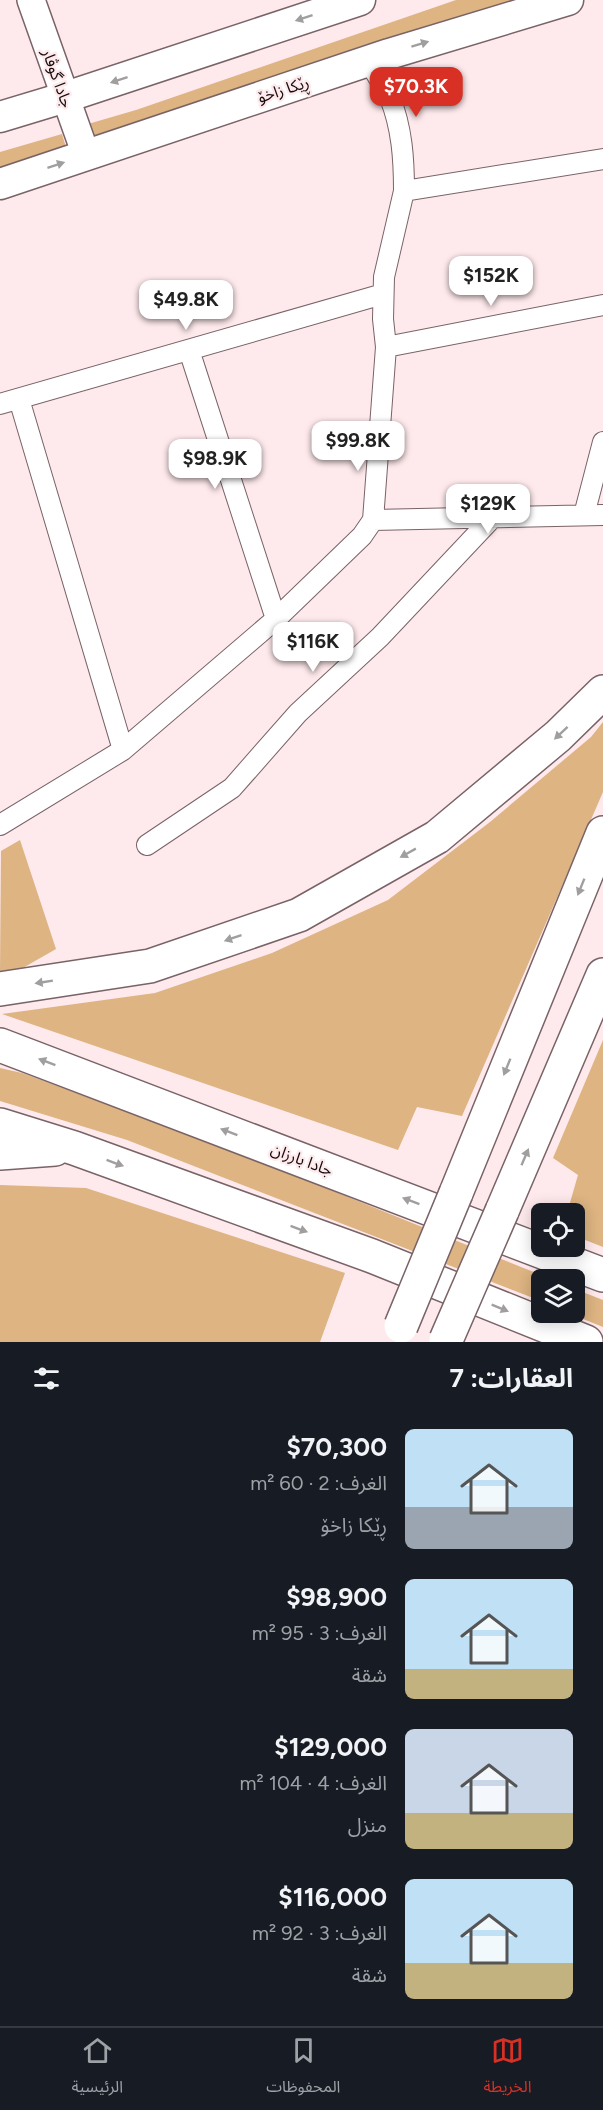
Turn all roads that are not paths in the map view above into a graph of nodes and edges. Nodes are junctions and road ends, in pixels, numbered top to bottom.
1 (32, 0) edge
2 (360, 0) edge
3 (568, 0) edge
4 (369, 61) junction
5 (66, 97) junction
6 (0, 117) edge
7 (86, 155) junction
8 (603, 159) edge
9 (0, 184) edge
10 (404, 191) junction
11 (383, 294) junction
12 (603, 305) edge
13 (386, 347) junction
14 (189, 350) junction
15 (9, 402) edge
16 (603, 442) edge
17 (594, 515) edge
18 (494, 516) junction
19 (373, 520) junction
20 (276, 619) junction
21 (603, 692) edge
22 (123, 750) junction
23 (0, 825) edge
24 (603, 833) edge
25 (147, 845) dead end
26 (603, 975) edge
27 (0, 989) edge
28 (0, 1045) edge
29 (0, 1125) edge
30 (74, 1148) junction
31 (0, 1153) edge
32 (603, 1275) edge
33 (397, 1334) edge
34 (446, 1341) edge
35 (586, 1342) edge

1 - 5 street, جادا گوڤار
2 -> 5 main road
4 -> 3 main road, ڕێکا زاخۆ
4 - 7 main road, ڕێکا زاخۆ
4 - 10 street
5 - 6 main road
5 - 7 street, جادا گوڤار
9 -> 7 main road, ڕێکا زاخۆ
8 - 10 street
10 - 11 street
11 - 13 street
11 - 14 street
12 - 13 street
13 - 19 street
14 - 15 street
14 - 20 street
15 - 22 street
16 - 17 street
17 - 18 street
18 - 19 street
18 - 25 street
19 - 20 street
20 - 22 street
21 -> 27 highway
22 - 23 street
24 -> 33 highway, bridge
34 -> 26 highway, bridge
32 -> 28 highway, جادا بارزان
29 - 30 highway
30 - 31 highway
30 -> 35 highway

